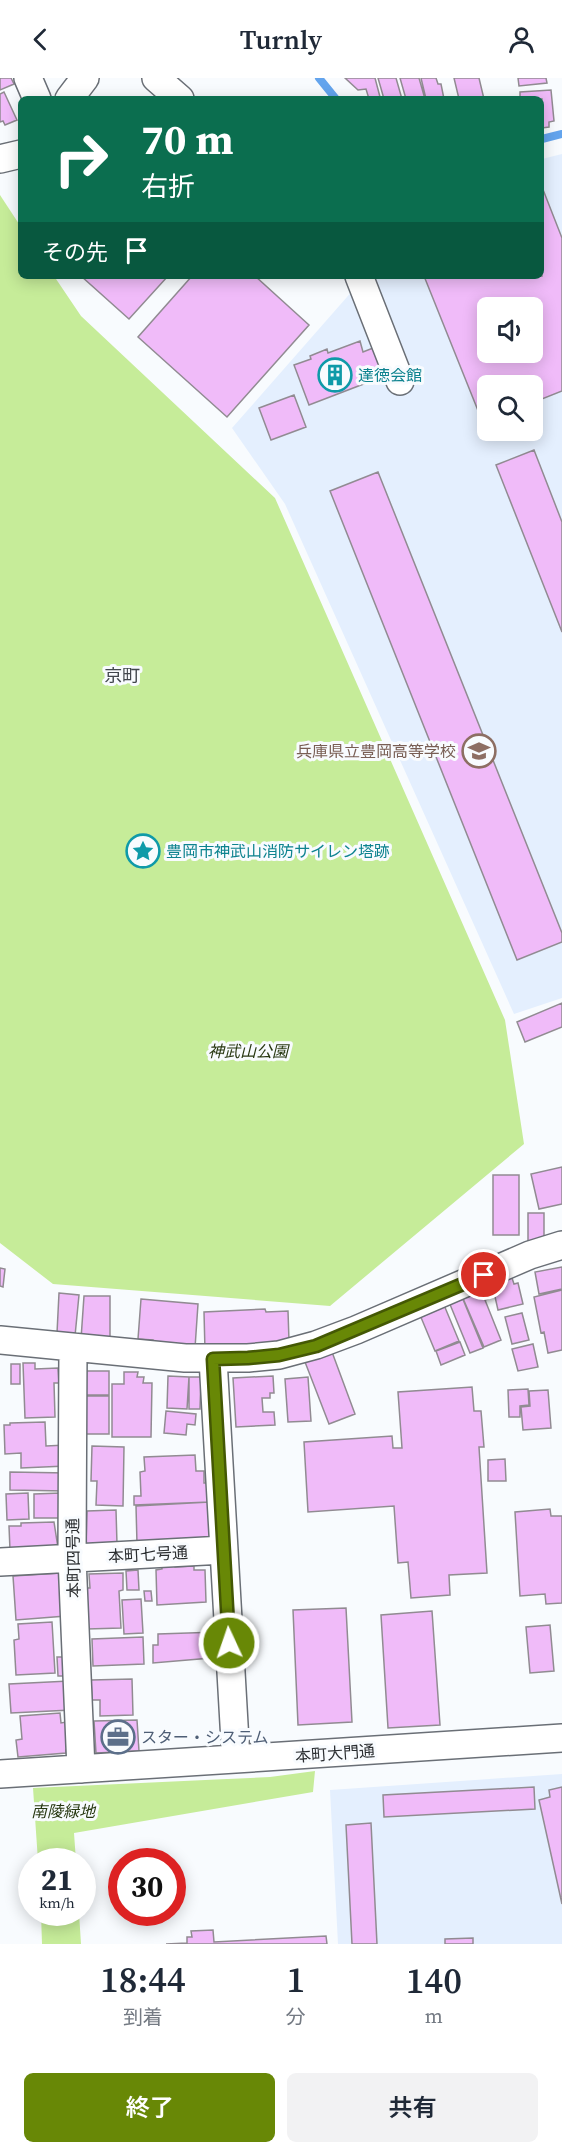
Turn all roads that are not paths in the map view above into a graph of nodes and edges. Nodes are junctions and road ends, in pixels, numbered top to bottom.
1 (27, 78) edge
2 (85, 78) edge
3 (156, 78) edge
4 (36, 96) edge
5 (71, 96) edge
6 (177, 96) edge
7 (18, 155) edge
8 (0, 159) edge
9 (360, 279) edge
10 (400, 381) dead end
11 (562, 1245) edge
12 (0, 1340) edge
13 (73, 1347) junction
14 (213, 1359) junction
15 (224, 1550) junction
16 (72, 1558) junction
17 (0, 1562) edge
18 (562, 1738) edge
19 (236, 1759) junction
20 (81, 1768) junction
21 (0, 1774) edge

1 - 4 street
2 - 5 street
3 - 6 street
7 - 8 street
9 - 10 street
11 - 14 street
12 - 13 street
13 - 14 street
13 - 16 street, 本町四号通
14 - 15 street
15 - 16 street, 本町七号通
15 - 19 street
16 - 17 street, 本町七号通
16 - 20 street, 本町四号通
18 - 19 street, 本町大門通
19 - 20 street, 本町大門通
20 - 21 street, 本町大門通

